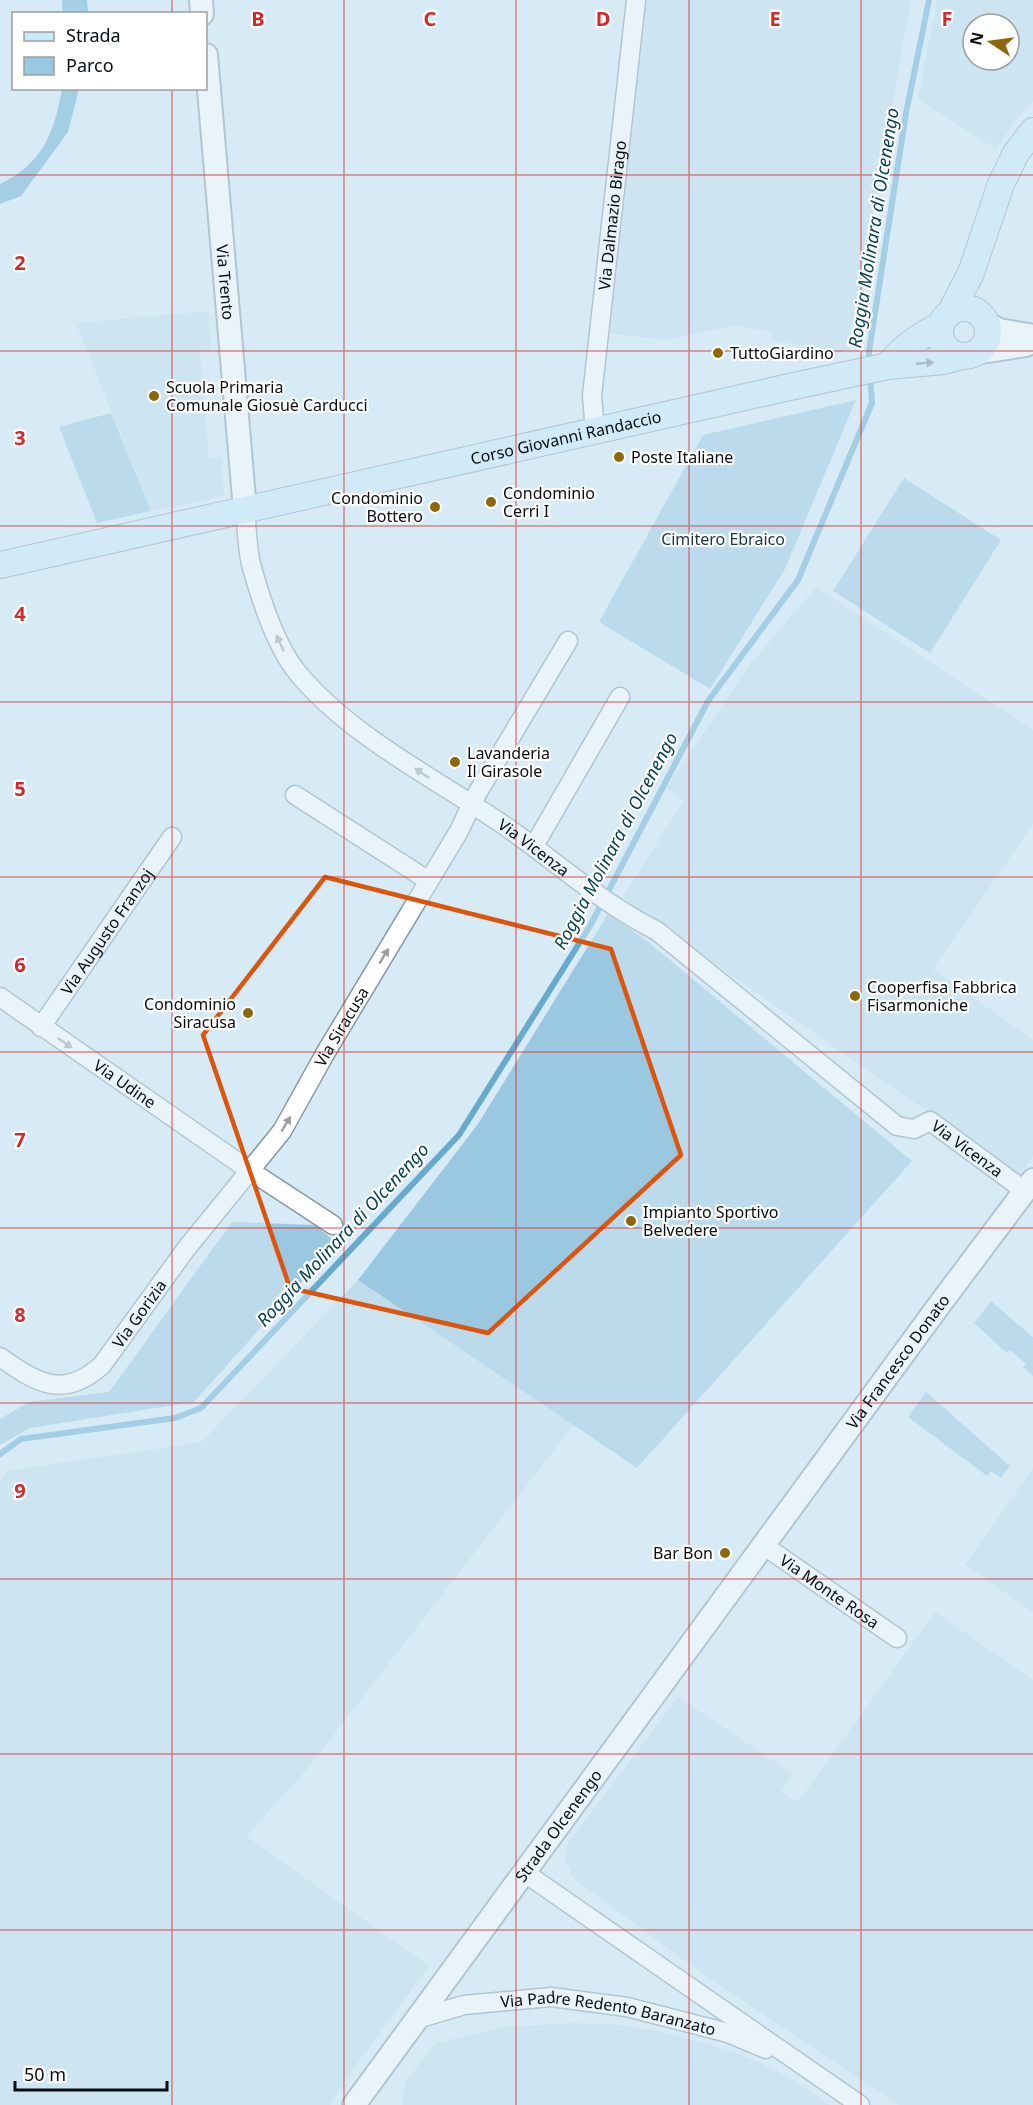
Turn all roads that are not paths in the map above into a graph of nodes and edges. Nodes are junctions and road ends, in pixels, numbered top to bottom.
1 (636, 0) edge
2 (207, 67) edge
3 (1033, 131) edge
4 (994, 207) junction
5 (946, 319) junction
6 (984, 319) junction
7 (1033, 336) edge
8 (1033, 341) edge
9 (968, 355) junction
10 (882, 368) junction
11 (595, 432) junction
12 (245, 510) junction
13 (0, 565) edge
14 (568, 641) dead end
15 (620, 697) dead end
16 (294, 795) dead end
17 (472, 803) junction
18 (172, 837) dead end
19 (534, 846) junction
20 (429, 880) junction
21 (0, 997) edge
22 (41, 1027) junction
23 (249, 1170) junction
24 (1029, 1186) edge
25 (333, 1225) dead end
26 (0, 1357) edge
27 (763, 1545) junction
28 (897, 1638) dead end
29 (525, 1873) junction
30 (417, 2019) junction
31 (796, 2061) junction
32 (354, 2105) edge
33 (860, 2105) edge

1 - 11 street, Via Dalmazio Birago
2 - 12 street, Via Trento
3 - 4 main road
4 - 5 main road
4 - 6 main road
5 - 6 main road
5 - 9 main road
5 - 10 main road
6 - 7 street
6 - 9 main road
8 - 9 street, Corso Giovanni Randaccio
10 -> 9 main road, Corso Giovanni Randaccio
10 - 11 main road, Corso Giovanni Randaccio
11 - 12 main road, Corso Giovanni Randaccio
12 - 13 main road, Corso Giovanni Randaccio
17 -> 12 street, Via Vicenza
14 - 17 street, Via Siracusa
15 - 19 street
16 - 20 street
17 - 19 street, Via Vicenza
17 - 20 street, Via Siracusa
18 - 22 street, Via Augusto Franzoj
19 - 24 street, Via Vicenza
23 -> 20 street, Via Siracusa
21 - 22 street, Via Udine
22 -> 23 street, Via Udine
23 - 25 street, Via Udine
23 - 26 street, Via Gorizia
24 - 27 street, Via Francesco Donato
27 - 28 street, Via Monte Rosa
27 - 29 street, Strada Olcenengo
29 - 30 street, Strada Olcenengo
29 - 31 street, Via Padre Redento Baranzato
30 - 31 street, Via Padre Redento Baranzato
30 - 32 street, Strada Olcenengo
31 - 33 street, Via Padre Redento Baranzato

